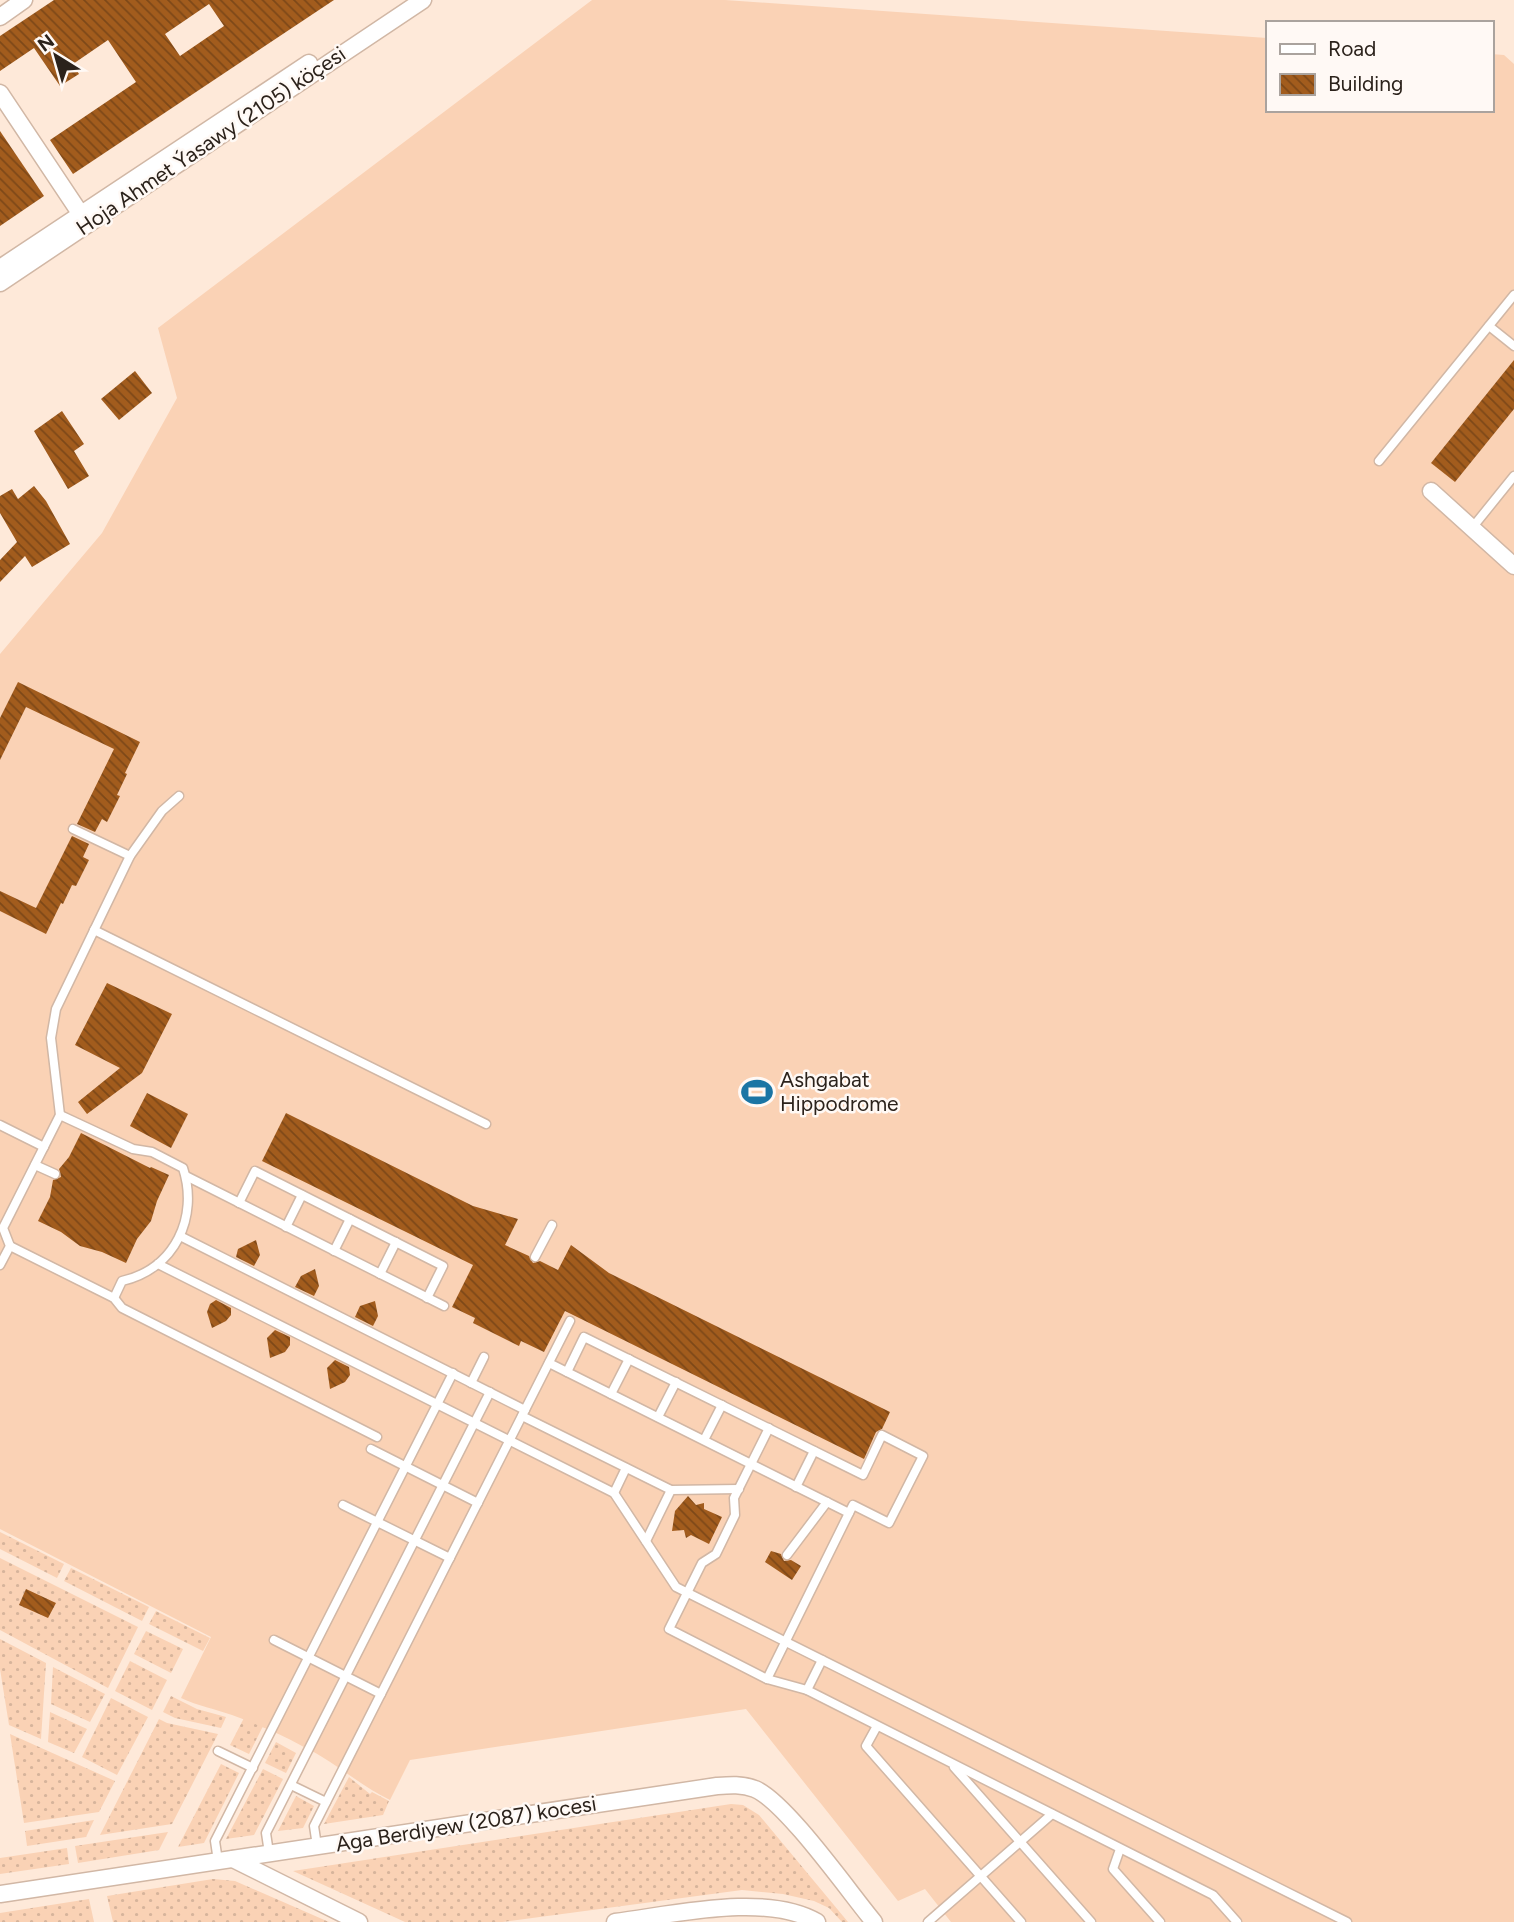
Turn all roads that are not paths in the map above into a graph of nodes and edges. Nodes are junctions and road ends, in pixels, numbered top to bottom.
1 (24, 0) edge
2 (413, 1) edge
3 (0, 17) edge
4 (0, 93) edge
5 (84, 219) junction
6 (0, 268) edge
7 (0, 284) edge
8 (1514, 295) edge
9 (1489, 326) junction
10 (1514, 346) edge
11 (1379, 461) dead end
12 (1514, 476) edge
13 (1430, 491) dead end
14 (1472, 528) junction
15 (1514, 566) edge
16 (178, 796) dead end
17 (74, 829) dead end
18 (130, 856) junction
19 (94, 930) junction
20 (60, 1115) junction
21 (486, 1124) dead end
22 (0, 1125) edge
23 (44, 1147) junction
24 (35, 1164) junction
25 (55, 1174) dead end
26 (186, 1176) junction
27 (302, 1195) junction
28 (239, 1203) junction
29 (350, 1219) junction
30 (552, 1225) dead end
31 (286, 1227) junction
32 (180, 1236) junction
33 (396, 1242) junction
34 (10, 1246) junction
35 (334, 1251) junction
36 (536, 1257) dead end
37 (158, 1264) junction
38 (0, 1265) edge
39 (380, 1274) junction
40 (114, 1298) junction
41 (427, 1298) junction
42 (444, 1307) dead end
43 (570, 1321) dead end
44 (484, 1357) dead end
45 (629, 1359) junction
46 (549, 1363) junction
47 (566, 1372) junction
48 (453, 1373) junction
49 (676, 1382) junction
50 (471, 1383) junction
51 (490, 1392) junction
52 (611, 1394) junction
53 (437, 1404) junction
54 (722, 1405) junction
55 (523, 1413) junction
56 (658, 1417) junction
57 (474, 1423) junction
58 (769, 1428) junction
59 (377, 1437) dead end
60 (509, 1440) junction
61 (704, 1440) junction
62 (371, 1449) dead end
63 (814, 1451) junction
64 (751, 1465) junction
65 (405, 1467) junction
66 (626, 1468) junction
67 (443, 1485) junction
68 (796, 1487) junction
69 (738, 1489) junction
70 (671, 1490) junction
71 (614, 1493) junction
72 (827, 1502) junction
73 (478, 1503) junction
74 (343, 1505) dead end
75 (849, 1513) junction
76 (377, 1522) junction
77 (414, 1541) junction
78 (646, 1541) junction
79 (787, 1555) dead end
80 (450, 1558) junction
81 (687, 1592) junction
82 (274, 1640) dead end
83 (785, 1642) junction
84 (308, 1658) junction
85 (822, 1660) junction
86 (346, 1676) junction
87 (767, 1679) junction
88 (807, 1690) junction
89 (381, 1694) junction
90 (877, 1726) junction
91 (218, 1751) dead end
92 (951, 1763) junction
93 (253, 1768) junction
94 (291, 1785) junction
95 (326, 1802) junction
96 (1052, 1814) junction
97 (1020, 1841) junction
98 (317, 1846) junction
99 (1121, 1849) junction
100 (269, 1853) junction
101 (226, 1860) junction
102 (981, 1876) junction
103 (0, 1894) edge
104 (359, 1922) edge
105 (615, 1922) edge
106 (817, 1922) edge
107 (874, 1922) edge
108 (928, 1922) edge
109 (1021, 1922) edge
110 (1091, 1922) edge
111 (1160, 1922) edge
112 (1237, 1922) edge
113 (1347, 1922) edge

1 - 3 street
2 - 5 street, Hoja Ahmet Ýasawy (2105) köçesi
4 - 5 street
5 - 6 street, Hoja Ahmet Ýasawy (2105) köçesi
5 - 7 street, Hoja Ahmet Ýasawy (2105) köçesi
8 - 9 lane
9 - 10 lane
9 - 11 lane
12 - 14 lane
13 - 14 street
14 - 15 street
16 - 18 lane
17 - 18 lane
18 - 19 lane
19 - 20 lane
19 - 21 lane
20 - 23 lane
20 - 26 lane
22 - 23 lane
23 - 24 lane
24 - 25 lane
24 - 34 lane
26 - 28 lane
26 - 32 lane
27 - 28 lane
27 - 29 lane
27 - 31 lane
28 - 31 lane
29 - 33 lane
29 - 35 lane
30 - 36 lane
31 - 35 lane
32 - 37 lane
32 - 48 lane
33 - 39 lane
33 - 41 lane
34 - 38 lane
34 - 40 lane
35 - 39 lane
37 - 40 lane
37 - 53 lane
39 - 41 lane
40 - 59 lane
41 - 42 lane
43 - 46 lane
44 - 50 lane
45 - 47 lane
45 - 49 lane
45 - 52 lane
46 - 47 lane
46 - 55 lane
47 - 52 lane
48 - 50 lane
48 - 53 lane
49 - 54 lane
49 - 56 lane
50 - 51 lane
51 - 55 lane
51 - 57 lane
52 - 56 lane
53 - 57 lane
53 - 65 lane
54 - 58 lane
54 - 61 lane
55 - 60 lane
55 - 66 lane
56 - 61 lane
57 - 60 lane
57 - 67 lane
58 - 63 lane
58 - 64 lane
60 - 71 lane
60 - 73 lane
61 - 64 lane
62 - 65 lane
63 - 68 lane
63 - 75 lane
64 - 68 lane
64 - 69 lane
65 - 67 lane
65 - 76 lane
66 - 70 lane
66 - 71 lane
67 - 73 lane
67 - 77 lane
68 - 72 lane
69 - 70 lane
69 - 81 lane
70 - 78 lane
71 - 78 lane
72 - 75 lane
72 - 79 lane
73 - 80 lane
74 - 76 lane
75 - 83 lane
76 - 77 lane
76 - 84 lane
77 - 80 lane
77 - 86 lane
78 - 81 lane
80 - 89 lane
81 - 83 lane
81 - 87 lane
82 - 84 lane
83 - 85 lane
83 - 87 lane
84 - 86 lane
84 - 93 lane
85 - 88 lane
85 - 113 lane
86 - 89 lane
86 - 94 lane
87 - 88 lane
88 - 90 lane
89 - 95 lane
90 - 92 lane
90 - 102 lane
91 - 93 lane
92 - 96 lane
92 - 97 lane
93 - 101 lane
94 - 95 lane
94 - 100 lane
95 - 98 lane
96 - 97 lane
96 - 99 lane
97 - 102 lane
97 - 110 lane
98 - 100 street, Aga Berdiyew (2087) kocesi
98 - 107 street, Aga Berdiyew (2087) kocesi
99 - 111 lane
99 - 112 lane
100 - 101 street, Aga Berdiyew (2087) kocesi
101 - 103 street, Aga Berdiyew (2087) kocesi
101 - 104 street
102 - 108 lane
102 - 109 lane
105 - 106 street

